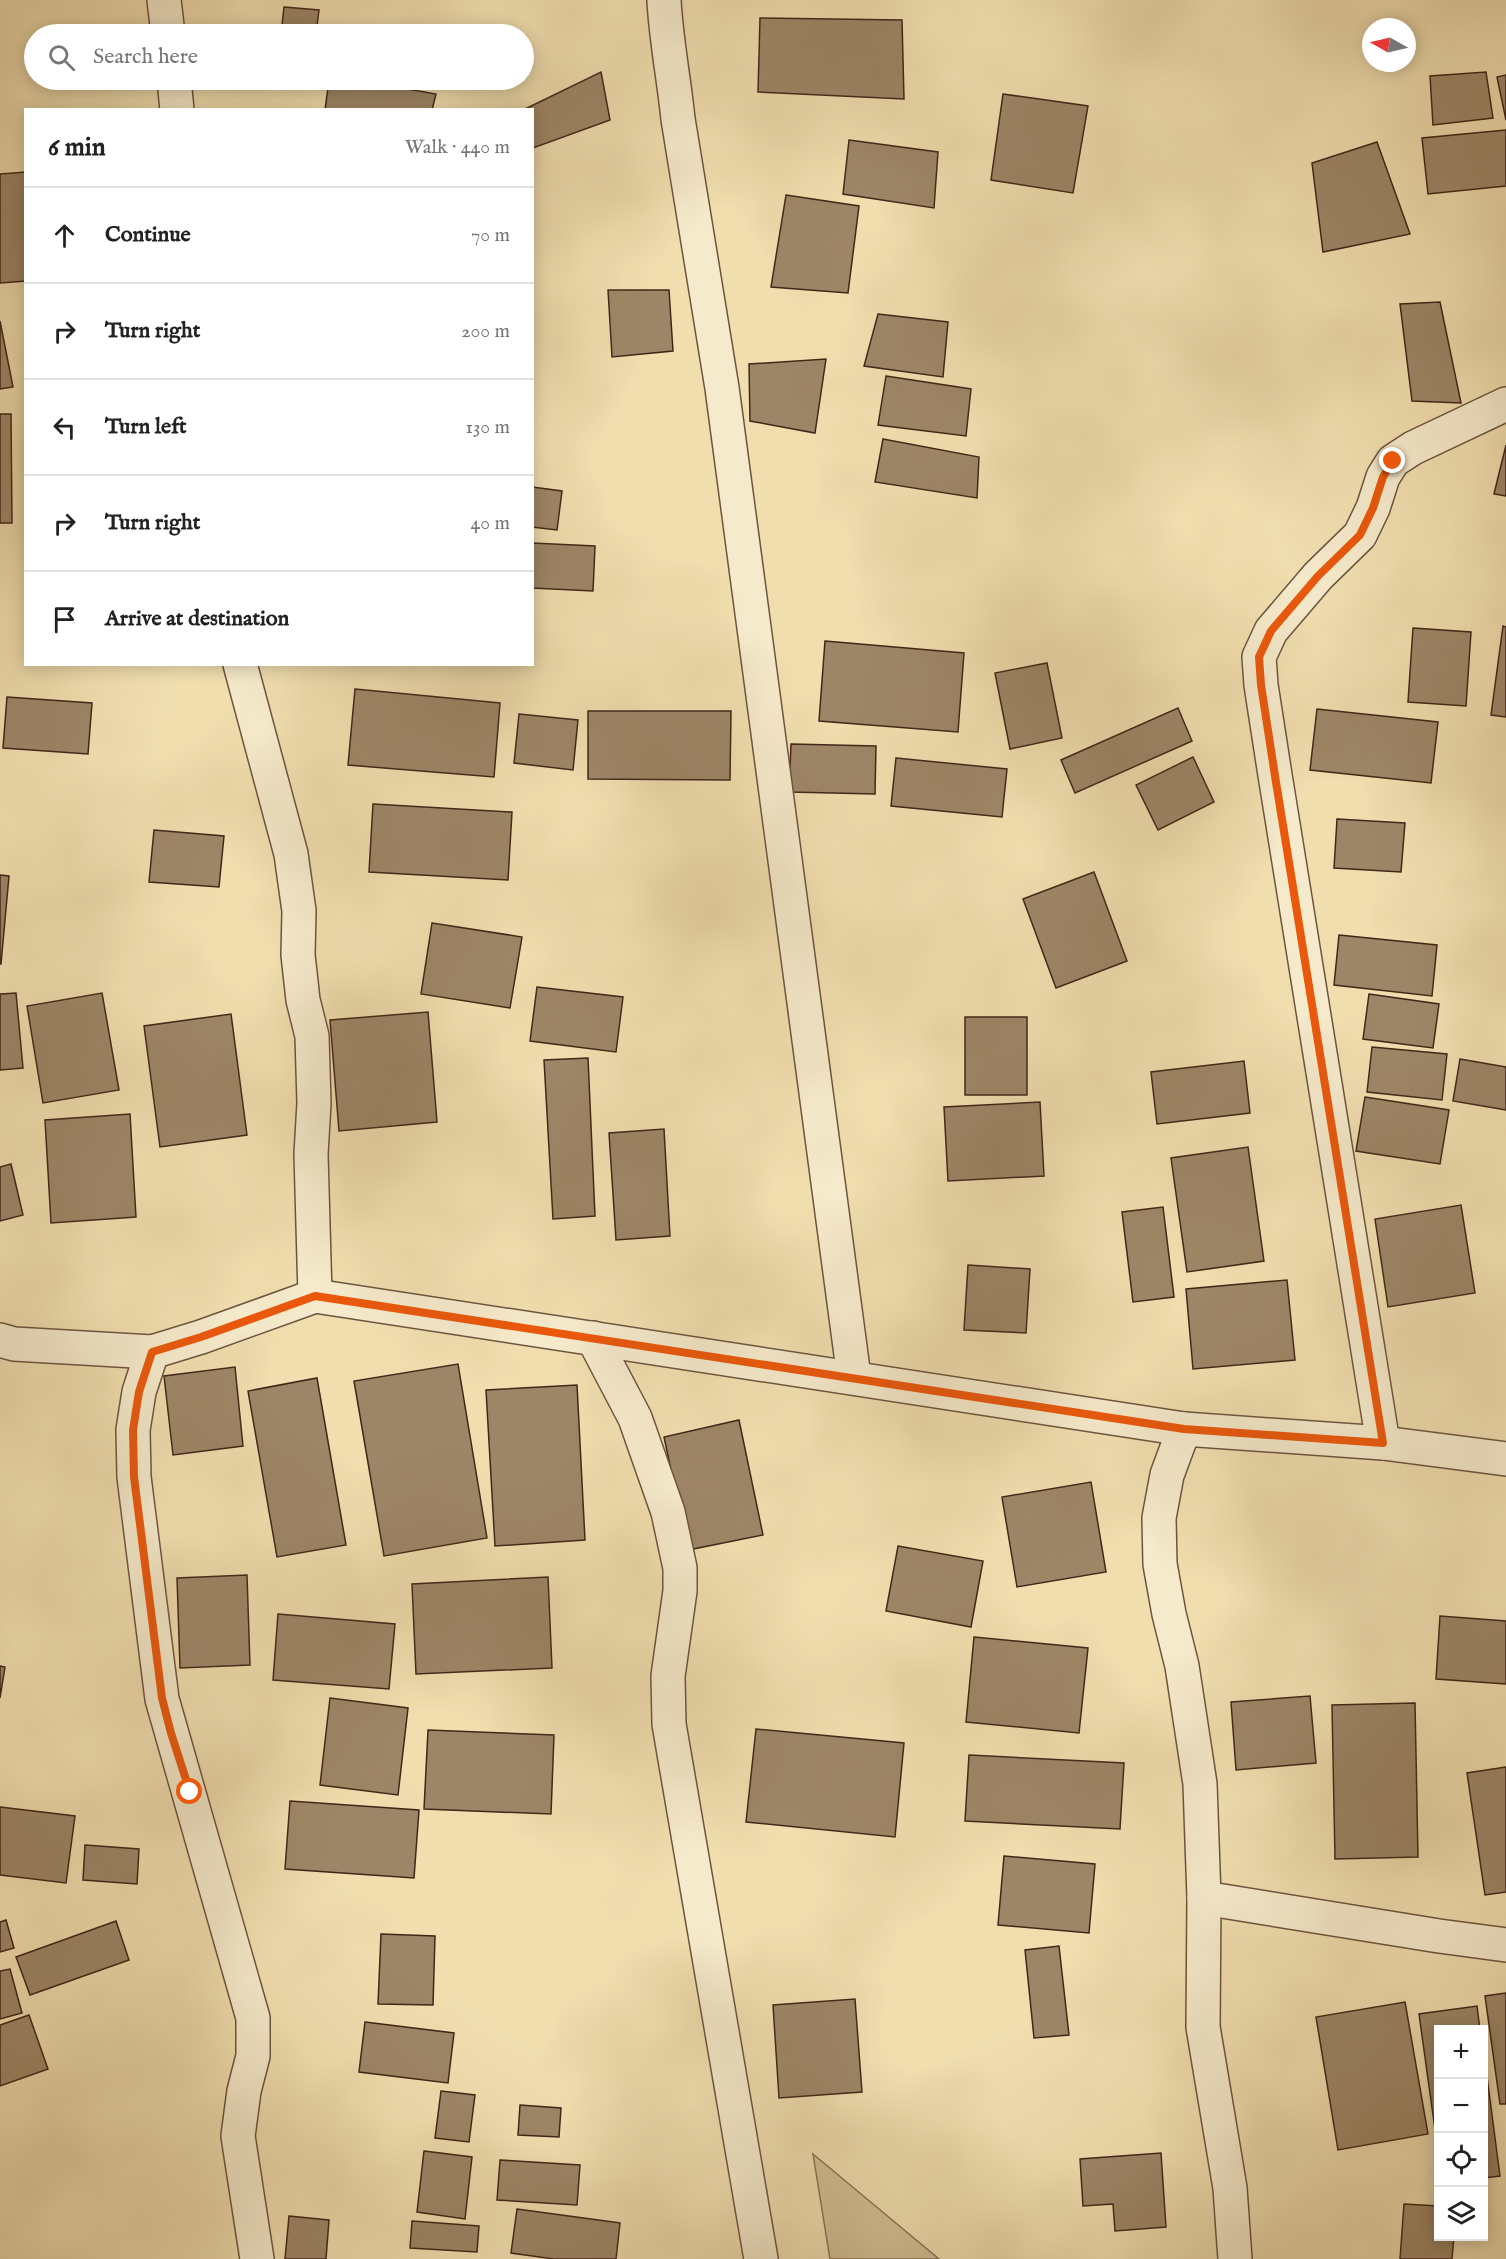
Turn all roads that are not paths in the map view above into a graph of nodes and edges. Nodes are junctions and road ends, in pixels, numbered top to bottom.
1 (164, 0) edge
2 (664, 0) edge
3 (167, 24) edge
4 (175, 90) edge
5 (177, 108) edge
6 (1506, 405) edge
7 (241, 666) edge
8 (315, 1296) junction
9 (593, 1338) junction
10 (0, 1340) edge
11 (152, 1352) junction
12 (854, 1377) junction
13 (1184, 1429) junction
14 (1383, 1443) junction
15 (1506, 1458) edge
16 (1204, 1898) junction
17 (1506, 1945) edge
18 (257, 2259) edge
19 (761, 2259) edge
20 (1235, 2259) edge

1 - 3 street
2 - 12 street
4 - 5 street
6 - 14 street
7 - 8 street
8 - 9 street
8 - 11 street
9 - 12 street
9 - 19 street
10 - 11 street
11 - 18 street
12 - 13 street
13 - 14 street
13 - 16 street
14 - 15 street
16 - 17 street
16 - 20 street

